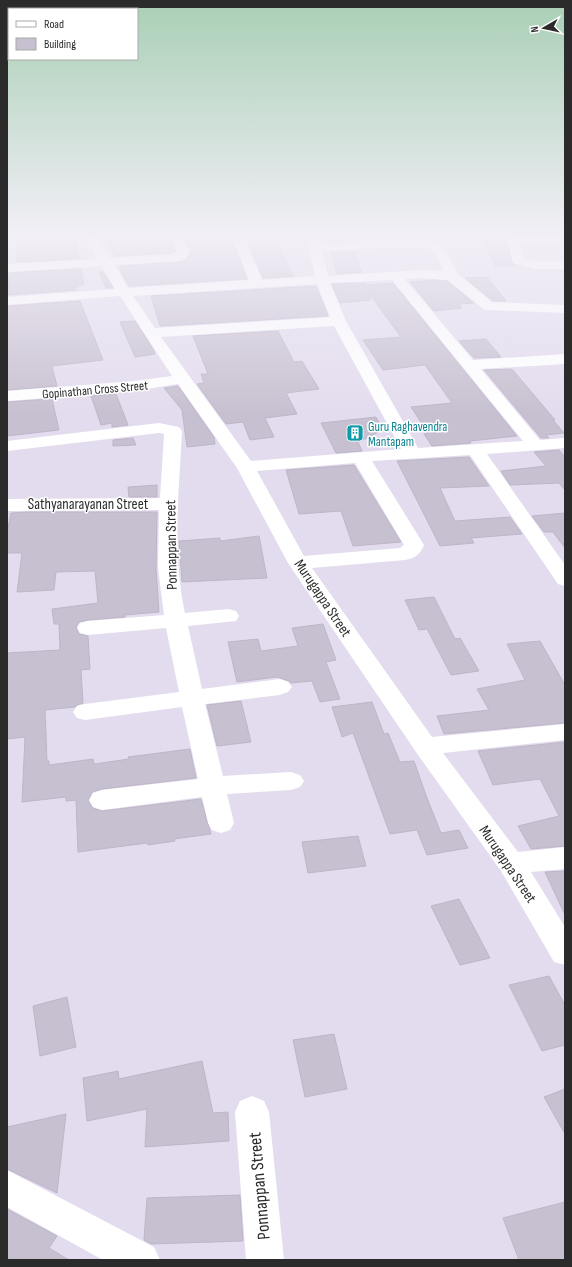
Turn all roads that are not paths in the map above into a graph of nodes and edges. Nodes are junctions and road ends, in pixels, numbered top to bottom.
1 (70, 296) edge
2 (127, 296) edge
3 (329, 296) edge
4 (413, 296) edge
5 (476, 296) edge
6 (7, 301) edge
7 (565, 309) edge
8 (339, 321) junction
9 (151, 333) junction
10 (565, 359) edge
11 (470, 365) junction
12 (182, 379) junction
13 (7, 396) edge
14 (565, 443) edge
15 (7, 446) edge
16 (536, 446) junction
17 (475, 449) junction
18 (412, 453) junction
19 (360, 457) junction
20 (246, 467) junction
21 (169, 504) junction
22 (7, 505) edge
23 (298, 563) junction
24 (565, 580) edge
25 (228, 616) dead end
26 (175, 620) junction
27 (88, 628) dead end
28 (280, 687) dead end
29 (192, 698) junction
30 (85, 712) dead end
31 (565, 732) edge
32 (425, 746) junction
33 (291, 781) dead end
34 (212, 786) junction
35 (102, 800) dead end
36 (221, 823) dead end
37 (565, 858) edge
38 (511, 863) junction
39 (565, 953) edge
40 (252, 1112) dead end
41 (7, 1188) edge
42 (141, 1260) edge
43 (265, 1260) edge

1 - 6 street
2 - 9 street, Murugappa Street
3 - 8 street
4 - 11 street
5 - 7 street
8 - 9 street
8 - 18 street
9 - 12 street, Murugappa Street
10 - 11 street
11 - 16 street
12 - 13 street, Gopinathan Cross Street
12 - 20 street, Murugappa Street
14 - 16 street
15 - 21 street, Ponnappan Street
16 - 17 street
17 - 18 street
17 - 24 street
18 - 19 street
19 - 20 street
19 - 23 street
20 - 23 street, Murugappa Street
21 - 22 street, Sathyanarayanan Street
21 - 26 street, Ponnappan Street
23 - 32 street, Murugappa Street
25 - 26 street
26 - 27 street
26 - 29 street, Ponnappan Street
28 - 29 street
29 - 30 street
29 - 34 street, Ponnappan Street
31 - 32 street
32 - 38 street, Murugappa Street
33 - 34 street
34 - 35 street
34 - 36 street, Ponnappan Street
37 - 38 street
38 - 39 street, Murugappa Street
40 - 43 street, Ponnappan Street
41 - 42 street

